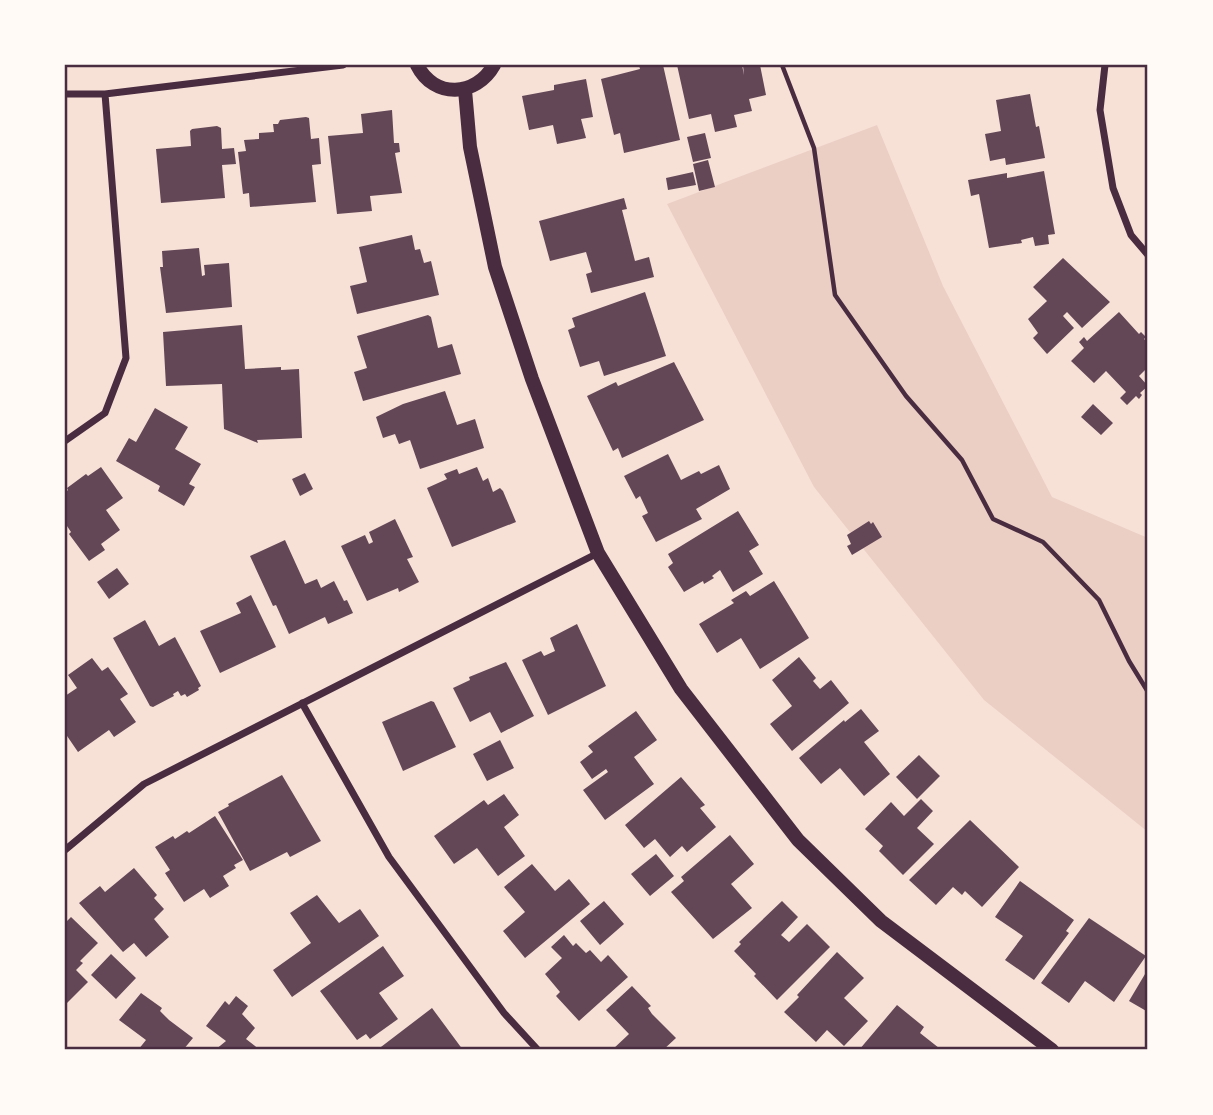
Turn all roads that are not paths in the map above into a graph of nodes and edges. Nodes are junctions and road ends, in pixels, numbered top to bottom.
1 (343, 65) edge
2 (417, 65) edge
3 (494, 65) edge
4 (1105, 65) edge
5 (465, 90) junction
6 (65, 94) edge
7 (105, 94) junction
8 (1148, 255) edge
9 (65, 441) edge
10 (598, 552) junction
11 (302, 703) junction
12 (65, 850) edge
13 (538, 1050) edge
14 (1052, 1050) edge

1 - 7 street
2 - 5 main road
3 - 5 main road
4 - 8 street
5 - 10 main road
6 - 7 street
7 - 9 street
10 - 11 street
10 - 14 main road
11 - 12 street
11 - 13 street

